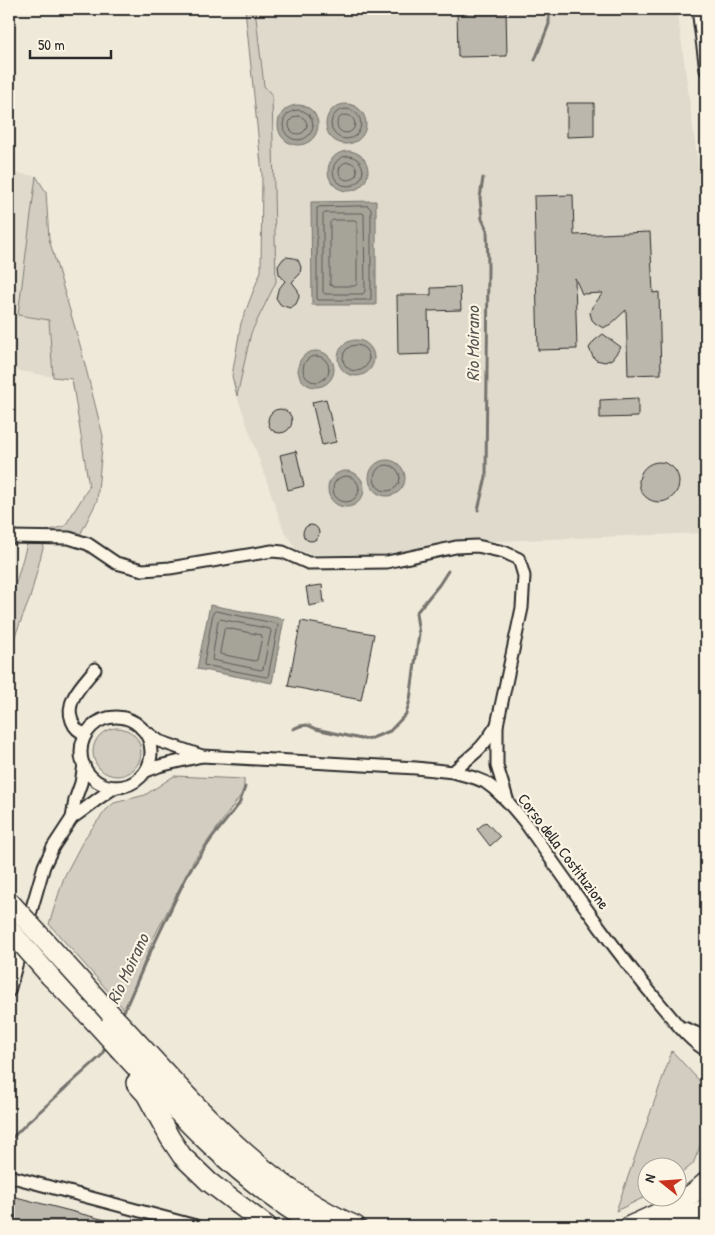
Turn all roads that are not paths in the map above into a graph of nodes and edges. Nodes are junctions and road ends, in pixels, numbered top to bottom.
1 (698, 9) edge
2 (706, 70) edge
3 (9, 536) edge
4 (94, 669) dead end
5 (496, 725) junction
6 (141, 728) junction
7 (86, 734) junction
8 (202, 756) junction
9 (84, 765) junction
10 (146, 771) junction
11 (453, 772) junction
12 (116, 787) junction
13 (508, 802) junction
14 (72, 818) junction
15 (9, 901) edge
16 (9, 929) edge
17 (9, 991) edge
18 (678, 1025) junction
19 (706, 1037) edge
20 (122, 1038) junction
21 (706, 1050) edge
22 (9, 1176) edge
23 (706, 1182) edge
24 (706, 1208) edge
25 (196, 1226) edge
26 (267, 1226) edge
27 (317, 1226) edge
28 (356, 1226) edge
29 (630, 1226) edge
30 (671, 1226) edge

1 - 2 street
3 - 5 street
4 - 7 street
5 - 11 street
5 - 13 street
6 - 7 street
6 - 8 street
6 - 10 street
7 - 9 street
8 - 10 street
8 - 11 street, Corso della Costituzione
9 - 12 street
9 - 14 street
10 - 12 street
11 - 13 street, Corso della Costituzione
12 - 14 street
13 - 18 street, Corso della Costituzione
14 - 17 street
15 - 20 main road, bridge
16 - 20 main road, bridge
18 - 19 street
18 - 21 street, Corso della Costituzione
20 - 26 main road
20 - 27 main road
20 - 28 main road
22 - 25 street
23 - 29 main road
24 - 30 main road

